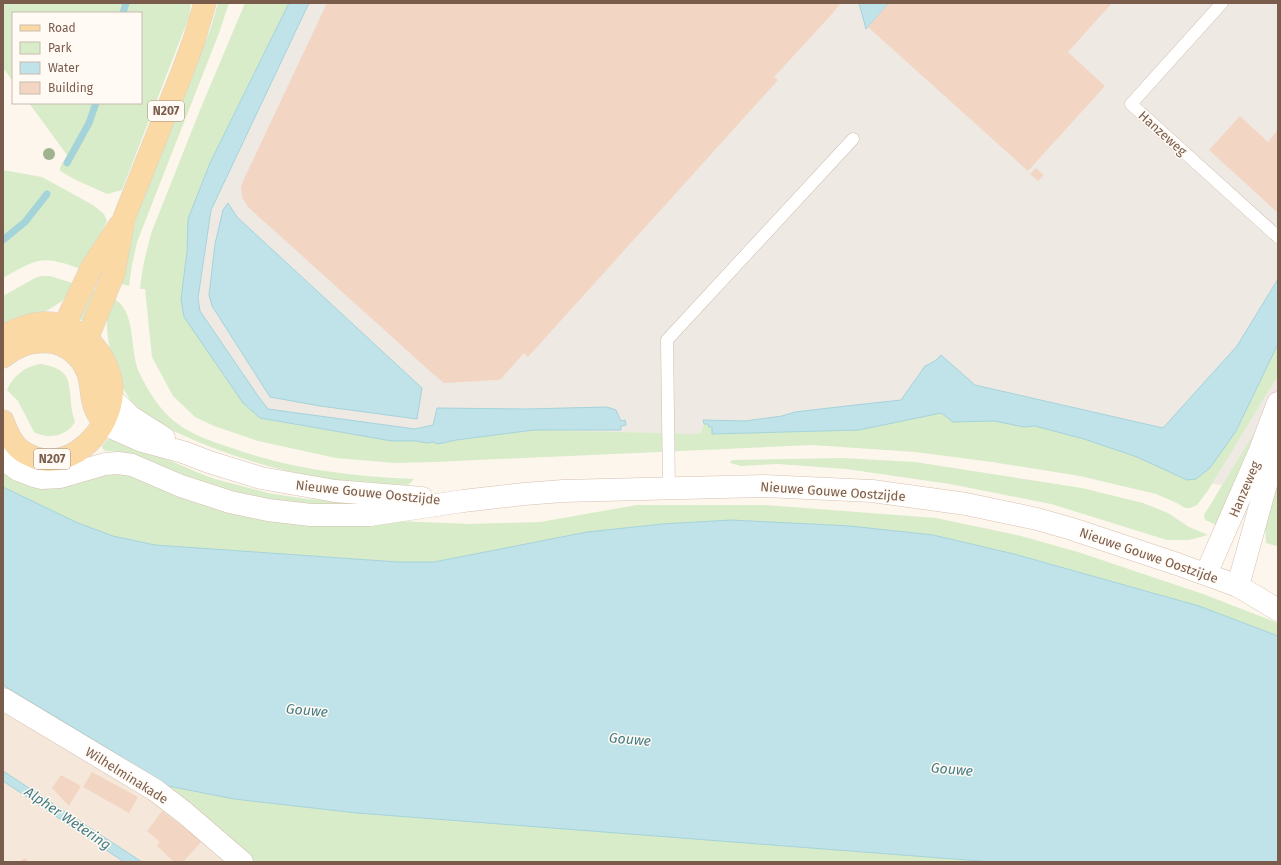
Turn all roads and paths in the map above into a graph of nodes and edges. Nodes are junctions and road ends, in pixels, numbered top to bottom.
1 (205, 3) edge
2 (1222, 3) edge
3 (853, 139) dead end
4 (124, 218) junction
5 (1278, 237) edge
6 (60, 335) junction
7 (3, 336) edge
8 (87, 339) junction
9 (3, 357) edge
10 (111, 398) junction
11 (1278, 403) edge
12 (103, 421) junction
13 (3, 422) edge
14 (1278, 441) edge
15 (183, 452) junction
16 (3, 459) edge
17 (669, 488) junction
18 (463, 501) junction
19 (1206, 574) junction
20 (1238, 586) junction
21 (1278, 592) edge
22 (1278, 610) edge
23 (3, 699) edge
24 (242, 862) edge

1 - 4 main road, N207
2 - 5 lane, Hanzeweg
3 - 17 lane
4 - 6 main road, N207
4 - 8 main road, N207
6 - 7 main road, N207
6 - 8 main road, N207
6 - 9 main road, N207
6 - 12 main road, N207
8 - 10 main road, N207
10 - 12 main road, N207
10 - 15 main road, Nieuwe Gouwe Oostzijde
11 - 19 main road, Hanzeweg
12 - 13 main road, N207
12 - 15 main road, Nieuwe Gouwe Oostzijde
14 - 20 main road, Hanzeweg
15 - 18 main road, Nieuwe Gouwe Oostzijde
16 - 18 main road, Nieuwe Gouwe Oostzijde / N207
17 - 18 main road, Nieuwe Gouwe Oostzijde
17 - 19 main road, Nieuwe Gouwe Oostzijde
19 - 20 main road, Nieuwe Gouwe Oostzijde
20 - 21 main road, Nieuwe Gouwe Oostzijde
20 - 22 main road, Nieuwe Gouwe Oostzijde
23 - 24 main road, Wilhelminakade

